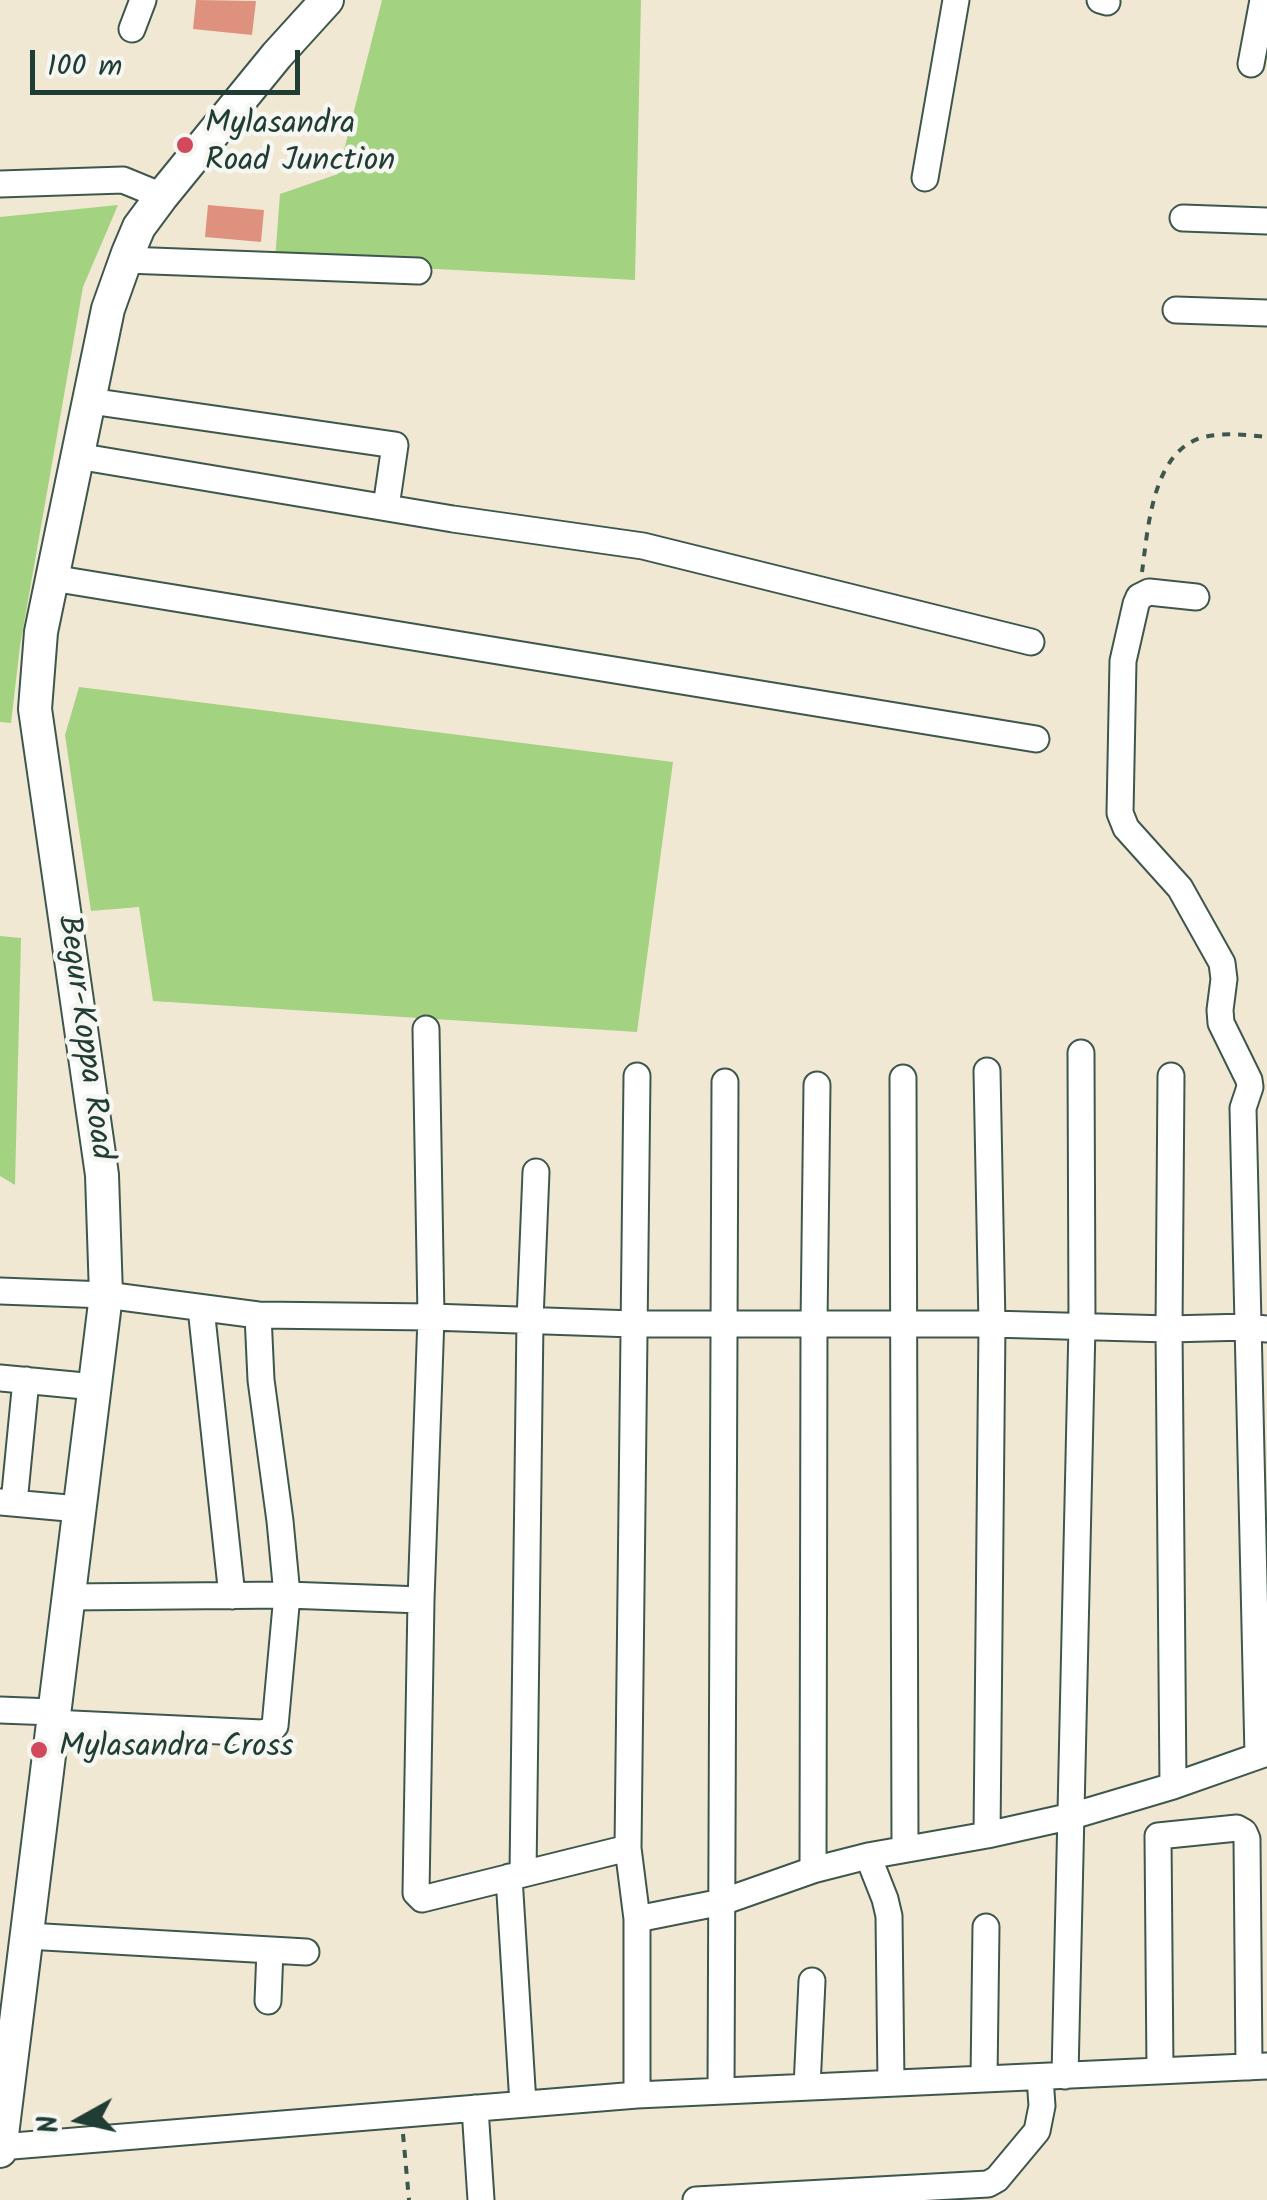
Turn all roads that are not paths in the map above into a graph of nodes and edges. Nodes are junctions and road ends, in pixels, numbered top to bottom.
1 (143, 0) edge
2 (328, 0) edge
3 (956, 0) edge
4 (1263, 0) edge
5 (132, 30) dead end
6 (1251, 64) dead end
7 (925, 178) dead end
8 (0, 184) edge
9 (162, 196) junction
10 (1184, 218) dead end
11 (1267, 222) edge
12 (126, 260) junction
13 (418, 271) dead end
14 (1176, 310) dead end
15 (1267, 313) edge
16 (90, 400) junction
17 (77, 456) junction
18 (386, 507) junction
19 (52, 578) junction
20 (1196, 597) dead end
21 (1031, 642) dead end
22 (1036, 738) dead end
23 (426, 1029) dead end
24 (1081, 1054) dead end
25 (987, 1071) dead end
26 (636, 1076) dead end
27 (1171, 1076) dead end
28 (902, 1078) dead end
29 (724, 1082) dead end
30 (816, 1085) dead end
31 (536, 1172) dead end
32 (0, 1291) edge
33 (106, 1296) junction
34 (201, 1308) junction
35 (258, 1315) junction
36 (431, 1317) junction
37 (530, 1320) junction
38 (633, 1324) junction
39 (814, 1324) junction
40 (992, 1324) junction
41 (724, 1325) junction
42 (902, 1325) junction
43 (1082, 1326) junction
44 (1257, 1328) edge
45 (1169, 1329) junction
46 (13, 1379) edge
47 (94, 1387) junction
48 (7, 1502) edge
49 (79, 1509) junction
50 (287, 1595) junction
51 (232, 1596) junction
52 (68, 1597) junction
53 (422, 1600) junction
54 (0, 1710) edge
55 (52, 1717) junction
56 (1263, 1754) edge
57 (1173, 1786) junction
58 (1072, 1816) junction
59 (987, 1835) junction
60 (628, 1848) junction
61 (905, 1848) junction
62 (868, 1856) junction
63 (813, 1870) junction
64 (516, 1875) junction
65 (722, 1902) junction
66 (638, 1920) junction
67 (986, 1927) dead end
68 (27, 1936) junction
69 (270, 1950) junction
70 (306, 1952) dead end
71 (812, 1981) dead end
72 (268, 2001) dead end
73 (7, 2038) edge
74 (1258, 2066) edge
75 (1160, 2071) junction
76 (1052, 2077) junction
77 (984, 2078) junction
78 (890, 2083) junction
79 (807, 2087) junction
80 (721, 2091) junction
81 (637, 2095) junction
82 (524, 2104) junction
83 (475, 2108) junction
84 (0, 2150) edge
85 (481, 2200) edge
86 (696, 2200) edge

1 - 5 street
2 - 9 main road, Begur-Koppa Road
3 - 7 street
4 - 6 street
8 - 9 street
9 - 12 main road, Begur-Koppa Road
10 - 11 street
12 - 13 street
12 - 16 main road, Begur-Koppa Road
14 - 15 street
16 - 17 main road, Begur-Koppa Road
16 - 18 street
17 - 18 street
17 - 19 main road, Begur-Koppa Road
18 - 21 street
19 - 22 street
19 - 33 main road, Begur-Koppa Road
20 - 44 street
23 - 36 street
24 - 43 street
25 - 40 street
26 - 38 street
27 - 45 street
28 - 42 street
29 - 41 street
30 - 39 street
31 - 37 street
32 - 33 street
33 - 34 street
33 - 47 main road, Begur-Koppa Road
34 - 35 street
34 - 51 street
35 - 36 street
35 - 50 street
36 - 37 street
36 - 53 street
37 - 38 street
37 - 64 street
38 - 41 street
38 - 60 street
39 - 41 street
39 - 42 street
39 - 63 street
40 - 42 street
40 - 43 street
40 - 59 street
41 - 65 street
42 - 61 street
43 - 45 street
43 - 58 street
44 - 45 street
44 - 56 street
45 - 57 street
46 - 47 street
46 - 48 street
47 - 49 main road, Begur-Koppa Road
48 - 49 street
49 - 52 main road, Begur-Koppa Road
50 - 51 street
50 - 53 street
50 - 55 street
51 - 52 street
52 - 55 main road, Begur-Koppa Road
53 - 64 street
54 - 55 street
55 - 68 main road, Begur-Koppa Road
56 - 57 street
57 - 58 street
58 - 59 street
58 - 76 street
59 - 61 street
60 - 64 street
60 - 66 street
61 - 62 street
62 - 63 street
62 - 78 street
63 - 65 street
64 - 82 street
65 - 66 street
65 - 80 street
66 - 81 street
67 - 77 street
68 - 69 street
68 - 73 main road, Begur-Koppa Road
69 - 70 street
69 - 72 street
71 - 79 street
73 - 84 main road, Begur-Koppa Road
74 - 75 street
74 - 75 street
75 - 76 street
76 - 77 street
76 - 86 street
77 - 78 street
78 - 79 street
79 - 80 street
80 - 81 street
81 - 82 street
82 - 83 street
83 - 84 street
83 - 85 street

